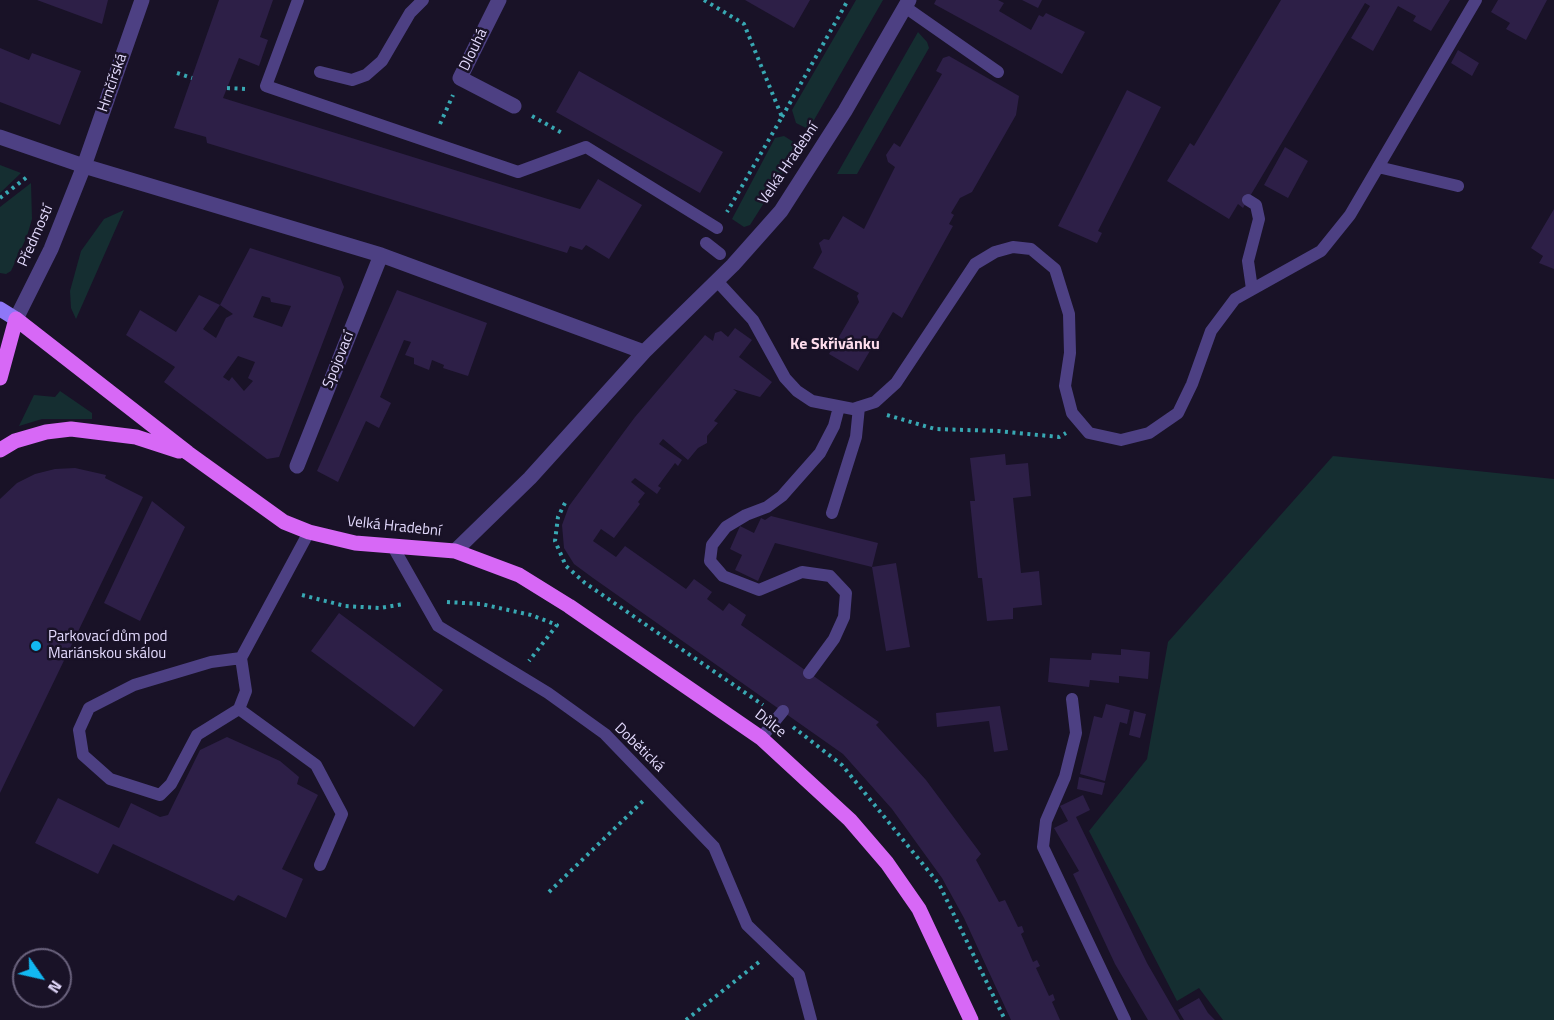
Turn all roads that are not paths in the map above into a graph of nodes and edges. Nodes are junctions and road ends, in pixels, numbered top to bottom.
1 (142, 0) edge
2 (298, 0) edge
3 (423, 0) edge
4 (497, 0) edge
5 (1476, 0) edge
6 (907, 4) edge
7 (320, 72) dead end
8 (998, 72) dead end
9 (514, 106) road end
10 (0, 138) edge
11 (84, 166) junction
12 (1378, 167) junction
13 (1458, 186) dead end
14 (1248, 200) dead end
15 (717, 228) road end
16 (706, 243) dead end
17 (720, 254) dead end
18 (381, 255) junction
19 (717, 280) junction
20 (1252, 289) junction
21 (0, 309) edge
22 (16, 319) junction
23 (0, 339) edge
24 (644, 352) junction
25 (0, 378) edge
26 (839, 407) junction
27 (859, 407) junction
28 (0, 450) edge
29 (188, 453) junction
30 (297, 466) dead end
31 (832, 513) dead end
32 (309, 532) junction
33 (392, 545) junction
34 (455, 551) junction
35 (241, 658) junction
36 (809, 673) dead end
37 (1072, 699) dead end
38 (239, 709) junction
39 (783, 711) dead end
40 (761, 738) junction
41 (320, 865) dead end
42 (811, 1020) edge
43 (971, 1020) edge
44 (1125, 1020) edge

1 - 11 street, Hrnčířská
2 - 15 lane
3 - 7 lane
4 - 9 street, Dlouhá
5 - 12 lane
6 - 8 lane
6 - 19 street, Velká Hradební
10 - 11 street
11 - 18 street
11 - 22 street, Předmostí
12 - 13 lane
12 - 20 lane
14 - 20 lane
16 - 17 lane
18 - 24 street
18 - 30 street, Spojovací
19 - 24 street, Velká Hradební
19 - 26 lane
20 - 27 lane
21 - 22 main road
22 - 23 main road, Předmostí
22 - 25 main road, Předmostí
22 - 29 main road, Velká Hradební
24 - 34 street, Velká Hradební
26 - 27 lane
26 - 36 lane
27 - 31 lane
28 - 29 main road
29 - 32 main road, Velká Hradební
32 - 33 main road, Velká Hradební
32 - 35 lane
33 - 34 main road, Velká Hradební
33 - 42 lane, Dobětická
34 - 40 main road, Důlce
35 - 38 lane
35 - 38 lane
37 - 44 lane
38 - 41 lane
39 - 40 lane
40 - 43 main road, Důlce

